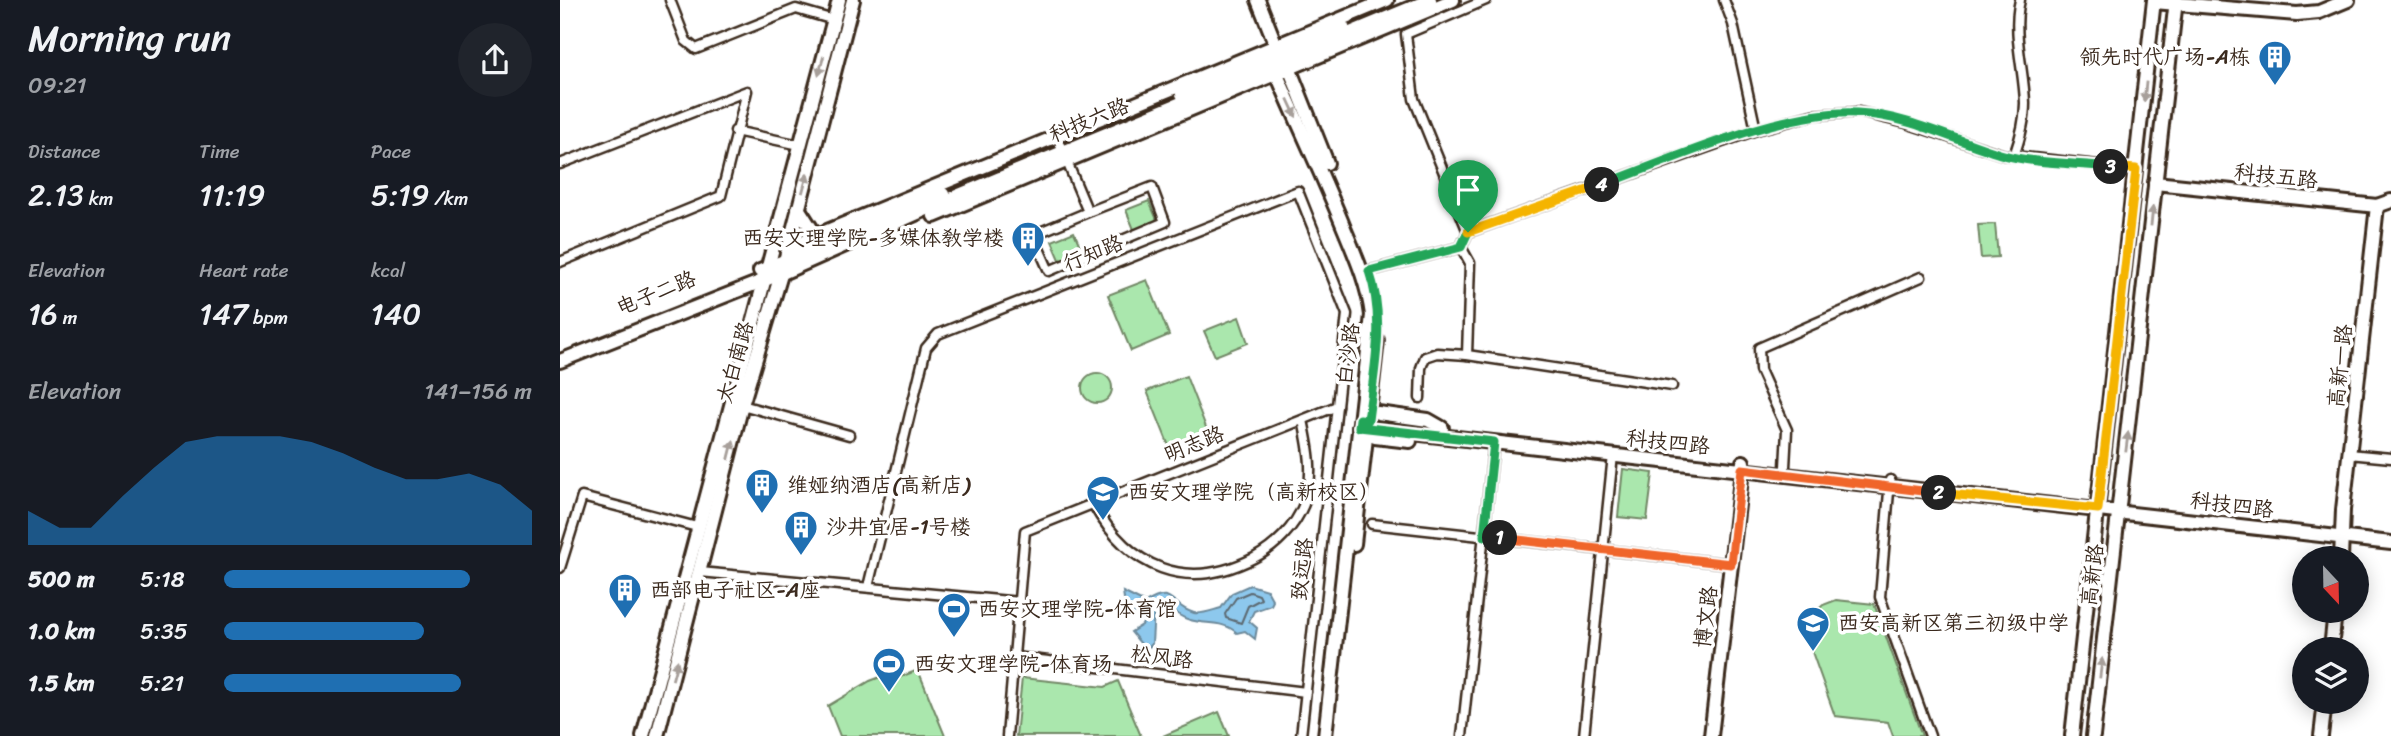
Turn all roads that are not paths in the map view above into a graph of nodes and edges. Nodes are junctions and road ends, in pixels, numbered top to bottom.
1 (670, 0) edge
2 (839, 0) edge
3 (853, 0) edge
4 (1258, 0) edge
5 (1265, 0) edge
6 (1385, 0) edge
7 (1408, 0) edge
8 (1430, 0) edge
9 (1453, 0) edge
10 (1486, 0) edge
11 (1724, 0) edge
12 (2020, 0) edge
13 (2348, 0) edge
14 (2154, 1) edge
15 (2176, 2) edge
16 (834, 20) junction
17 (1281, 57) junction
18 (1756, 130) junction
19 (735, 131) junction
20 (800, 145) junction
21 (1063, 152) junction
22 (2014, 156) junction
23 (560, 164) edge
24 (2136, 169) junction
25 (2155, 183) junction
26 (2391, 201) edge
27 (2377, 206) junction
28 (798, 208) junction
29 (1088, 212) junction
30 (1468, 232) junction
31 (819, 241) junction
32 (1461, 247) junction
33 (786, 256) junction
34 (560, 261) edge
35 (1369, 271) junction
36 (766, 273) junction
37 (779, 277) junction
38 (1921, 277) dead end
39 (560, 354) edge
40 (1467, 355) junction
41 (560, 361) edge
42 (1672, 386) dead end
43 (1420, 398) dead end
44 (742, 405) junction
45 (1337, 406) junction
46 (1303, 420) junction
47 (1370, 424) junction
48 (1438, 432) junction
49 (849, 435) dead end
50 (1494, 442) junction
51 (2349, 454) junction
52 (1613, 455) junction
53 (2391, 458) edge
54 (1742, 466) junction
55 (1785, 467) junction
56 (1890, 484) junction
57 (1093, 504) junction
58 (2099, 506) junction
59 (2119, 508) junction
60 (1372, 524) dead end
61 (697, 527) junction
62 (2340, 535) junction
63 (1484, 536) junction
64 (2391, 536) edge
65 (2391, 543) edge
66 (563, 545) edge
67 (2337, 546) edge
68 (2340, 546) edge
69 (1602, 550) junction
70 (1731, 564) junction
71 (560, 568) edge
72 (700, 572) junction
73 (868, 587) junction
74 (1020, 602) junction
75 (1015, 657) junction
76 (1306, 692) junction
77 (2317, 714) edge
78 (2324, 714) edge
79 (643, 736) edge
80 (657, 736) edge
81 (1007, 736) edge
82 (1301, 736) edge
83 (1325, 736) edge
84 (1332, 736) edge
85 (1462, 736) edge
86 (1584, 736) edge
87 (1712, 736) edge
88 (1930, 736) edge
89 (2072, 736) edge
90 (2093, 736) edge
91 (2314, 736) edge
92 (2321, 736) edge

1 - 16 street
2 - 16 main road, 太白南路
28 -> 3 main road, 太白南路
4 - 17 main road, 白沙路
5 - 17 main road, 白沙路
6 - 17 main road
7 - 17 main road, 科技六路
8 - 17 main road, 科技六路
9 - 17 main road
10 - 30 street
11 - 18 street
12 - 22 street
13 - 15 main road
14 - 15 main road
14 -> 24 main road, 高新路
15 - 25 main road, 高新路
16 -> 20 main road, 太白南路
17 - 21 main road, 科技六路
17 - 21 main road
17 - 31 main road
17 - 35 main road, 白沙路
17 -> 47 main road, 白沙路
18 - 22 street
18 - 30 street
19 - 20 street
19 - 23 street
19 - 34 street
20 - 36 main road, 太白南路
21 - 29 street
21 - 31 main road, 科技六路
21 - 37 main road
22 - 24 street
24 - 58 main road, 高新路
25 - 27 main road, 科技五路
59 -> 25 main road, 高新路
26 - 27 main road, 科技五路
27 - 51 main road, 高新一路
28 - 31 main road
28 - 33 main road, 太白南路
29 - 29 street
30 - 32 street
31 - 33 main road, 科技六路
32 - 35 street
32 - 40 street
33 - 36 main road, 科技六路
33 - 37 main road, 太白南路
35 - 47 main road, 白沙路
36 - 37 main road
36 - 39 main road, 电子二路
36 - 41 main road, 电子二路
36 - 61 main road, 太白南路
37 - 44 main road, 太白南路
38 - 55 street
40 - 42 street
40 - 43 street
44 - 49 street
72 -> 44 main road, 太白南路
45 - 46 street, 明志路
45 - 73 street, 行知路
45 - 76 street, 致远路
46 - 57 street, 明志路
46 - 57 street
47 - 48 main road, 科技四路
47 - 83 main road, 白沙路
47 - 84 main road, 白沙路
48 - 50 main road, 科技四路
48 - 54 main road, 科技四路
50 - 52 main road, 科技四路
50 - 63 street
51 - 53 street
51 - 62 main road, 高新一路
52 - 54 main road, 科技四路
52 - 69 street
54 - 55 main road, 科技四路
54 - 56 main road, 科技四路
54 - 70 main road, 博文路
55 - 56 main road, 科技四路
56 - 58 main road, 科技四路
56 - 88 street
57 - 74 street, 明志路
58 - 59 main road, 科技四路
58 - 89 main road, 高新路
59 - 62 main road, 科技四路
90 -> 59 main road, 高新路
60 - 63 street
61 - 66 street
61 - 79 main road, 太白南路
62 - 64 main road, 科技四路
62 - 65 main road, 科技四路
62 - 67 main road, 高新一路
62 - 68 main road, 高新一路
63 - 69 street
63 - 85 street
66 - 71 street
69 - 70 street
69 - 86 street
70 - 87 main road, 博文路
72 - 73 street
80 -> 72 main road, 太白南路
73 - 74 street
74 - 75 street
75 - 76 street, 松风路
75 - 81 street
76 - 82 street, 致远路
77 - 91 main road
78 - 92 main road

